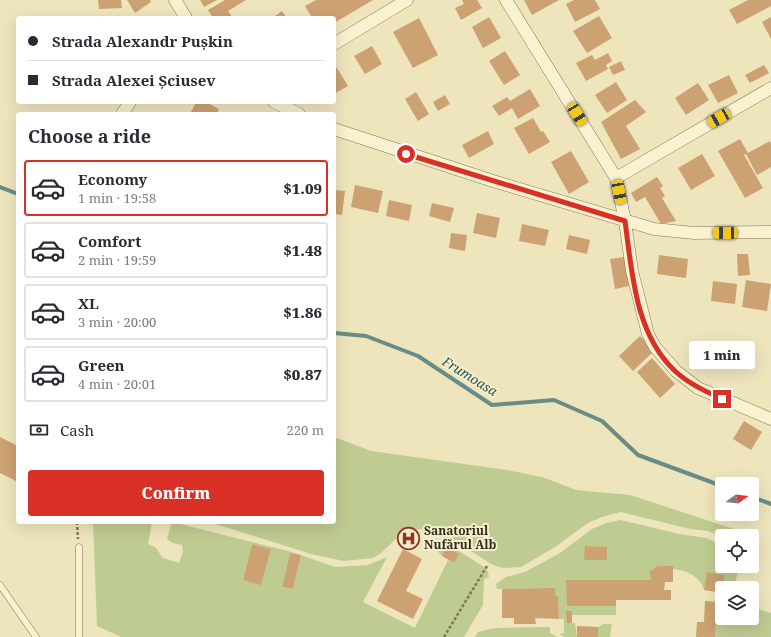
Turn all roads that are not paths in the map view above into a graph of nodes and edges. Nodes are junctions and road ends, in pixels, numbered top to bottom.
1 (175, 0) edge
2 (407, 0) edge
3 (506, 0) edge
4 (185, 16) edge
5 (336, 43) edge
6 (771, 88) edge
7 (278, 104) edge
8 (295, 112) edge
9 (336, 130) edge
10 (616, 178) junction
11 (625, 221) junction
12 (771, 232) edge
13 (771, 419) edge
14 (79, 547) road end
15 (0, 585) edge
16 (36, 637) edge
17 (79, 637) edge

1 - 4 street
2 - 5 street
3 - 10 street
6 - 10 street
7 - 8 street
9 - 11 street
10 - 11 street
11 - 12 street
11 - 13 street
14 - 17 lane
15 - 16 lane

